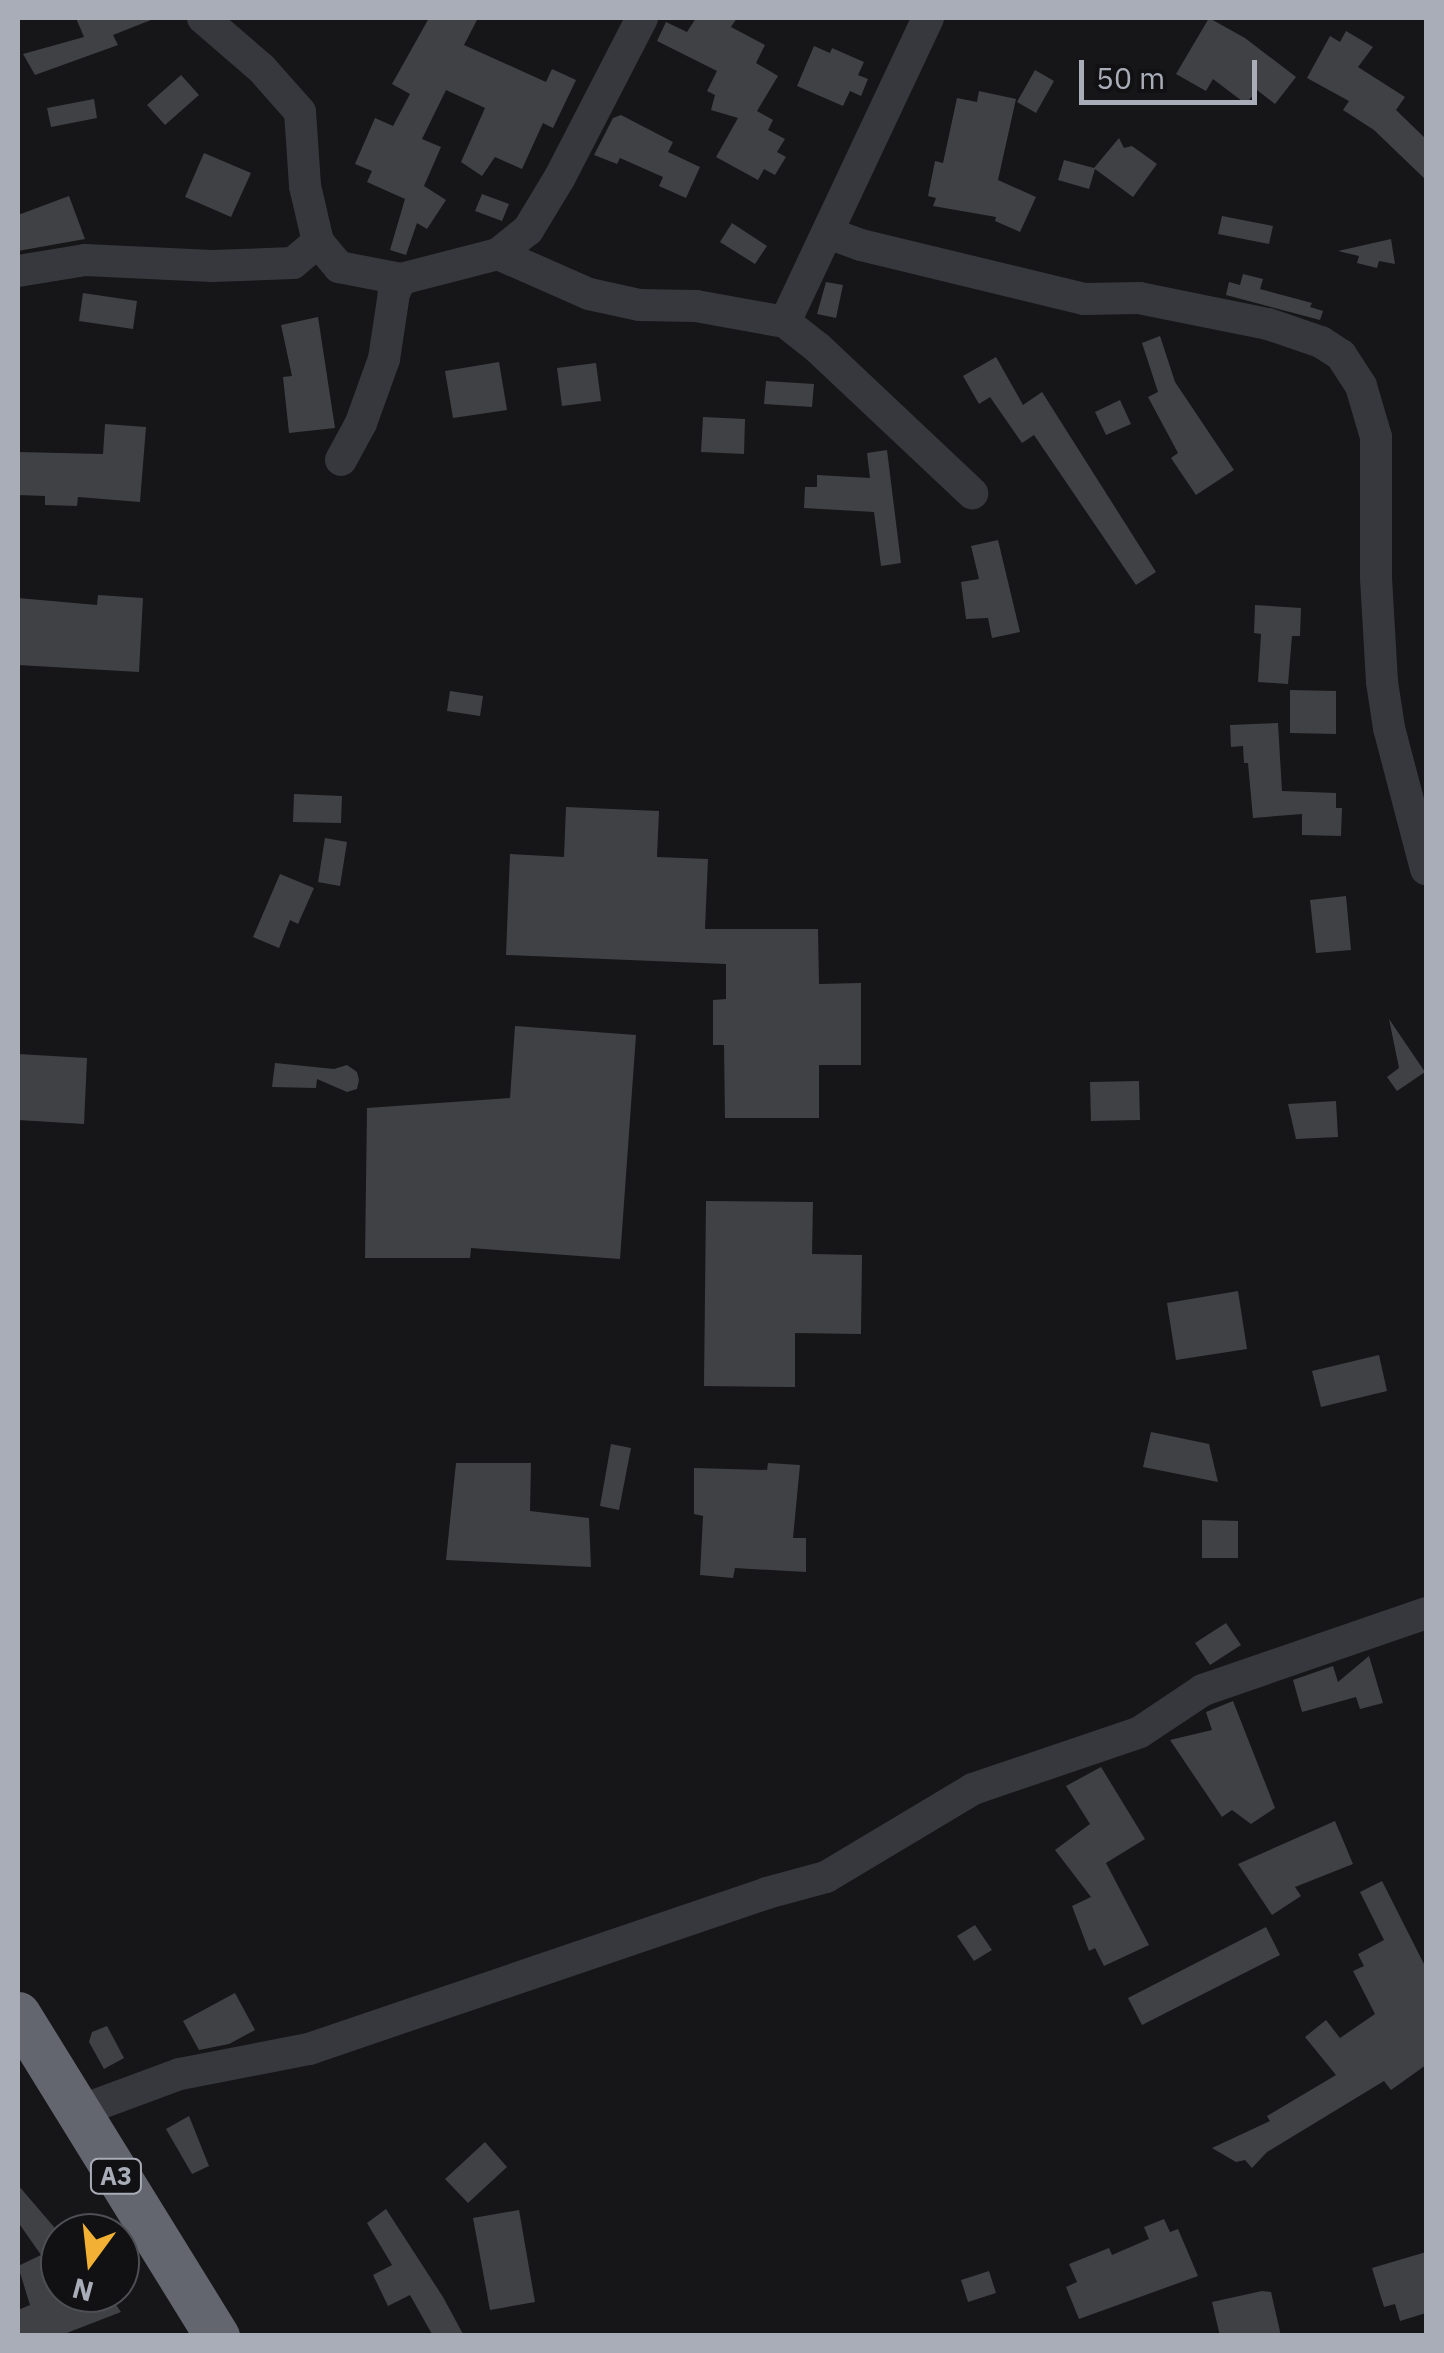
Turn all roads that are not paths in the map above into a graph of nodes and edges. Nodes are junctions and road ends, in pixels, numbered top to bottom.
1 (203, 18) edge
2 (642, 18) edge
3 (928, 18) edge
4 (828, 233) junction
5 (318, 242) junction
6 (498, 254) junction
7 (18, 270) edge
8 (401, 279) junction
9 (784, 322) junction
10 (341, 460) dead end
11 (972, 494) dead end
12 (1426, 869) edge
13 (1426, 1613) edge
14 (18, 2014) edge
15 (77, 2112) junction
16 (217, 2336) edge

1 - 5 street
2 - 6 street
3 - 4 street
4 - 9 street
4 - 12 street
5 - 7 street
5 - 8 street
6 - 8 street
6 - 9 street
8 - 10 street
9 - 11 street
13 - 15 street
14 - 15 highway, A3
15 - 16 highway, A3

